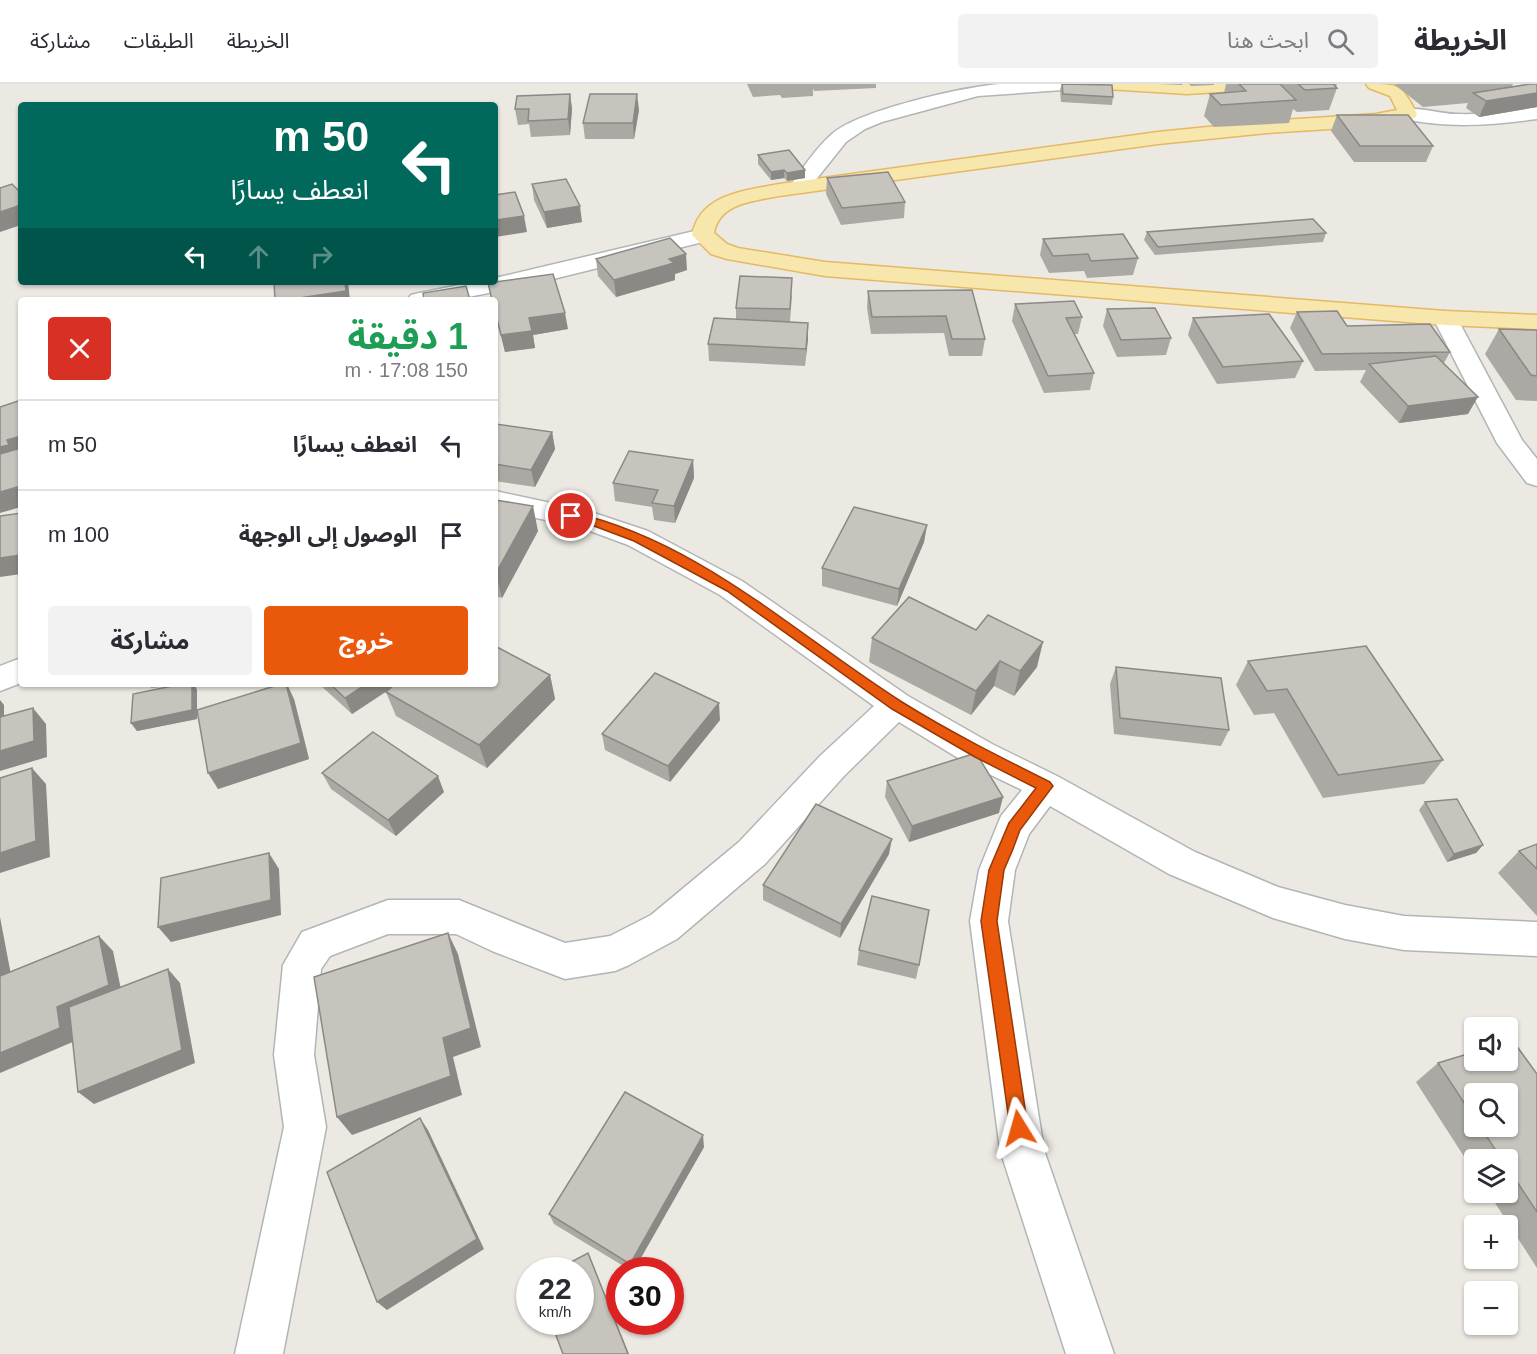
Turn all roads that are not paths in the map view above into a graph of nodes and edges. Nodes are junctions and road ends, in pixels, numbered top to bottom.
1 (1077, 84) edge
2 (1107, 84) edge
3 (1267, 84) edge
4 (1375, 84) edge
5 (1537, 113) edge
6 (1408, 114) junction
7 (799, 188) junction
8 (703, 235) junction
9 (498, 284) edge
10 (494, 285) edge
11 (434, 297) edge
12 (1445, 318) junction
13 (1537, 322) edge
14 (1537, 477) edge
15 (498, 501) edge
16 (18, 671) edge
17 (0, 679) edge
18 (896, 705) junction
19 (1045, 786) junction
20 (1537, 939) edge
21 (259, 1354) edge
22 (1090, 1354) edge

1 - 7 street
2 - 3 main road
4 - 6 main road
5 - 6 street
6 - 7 main road
7 - 8 main road
8 - 9 street
8 - 12 main road
10 - 11 street
12 - 13 main road
12 - 14 street
15 - 18 street
16 - 17 street
18 - 19 street
18 - 21 street
19 - 20 street
19 - 22 street

